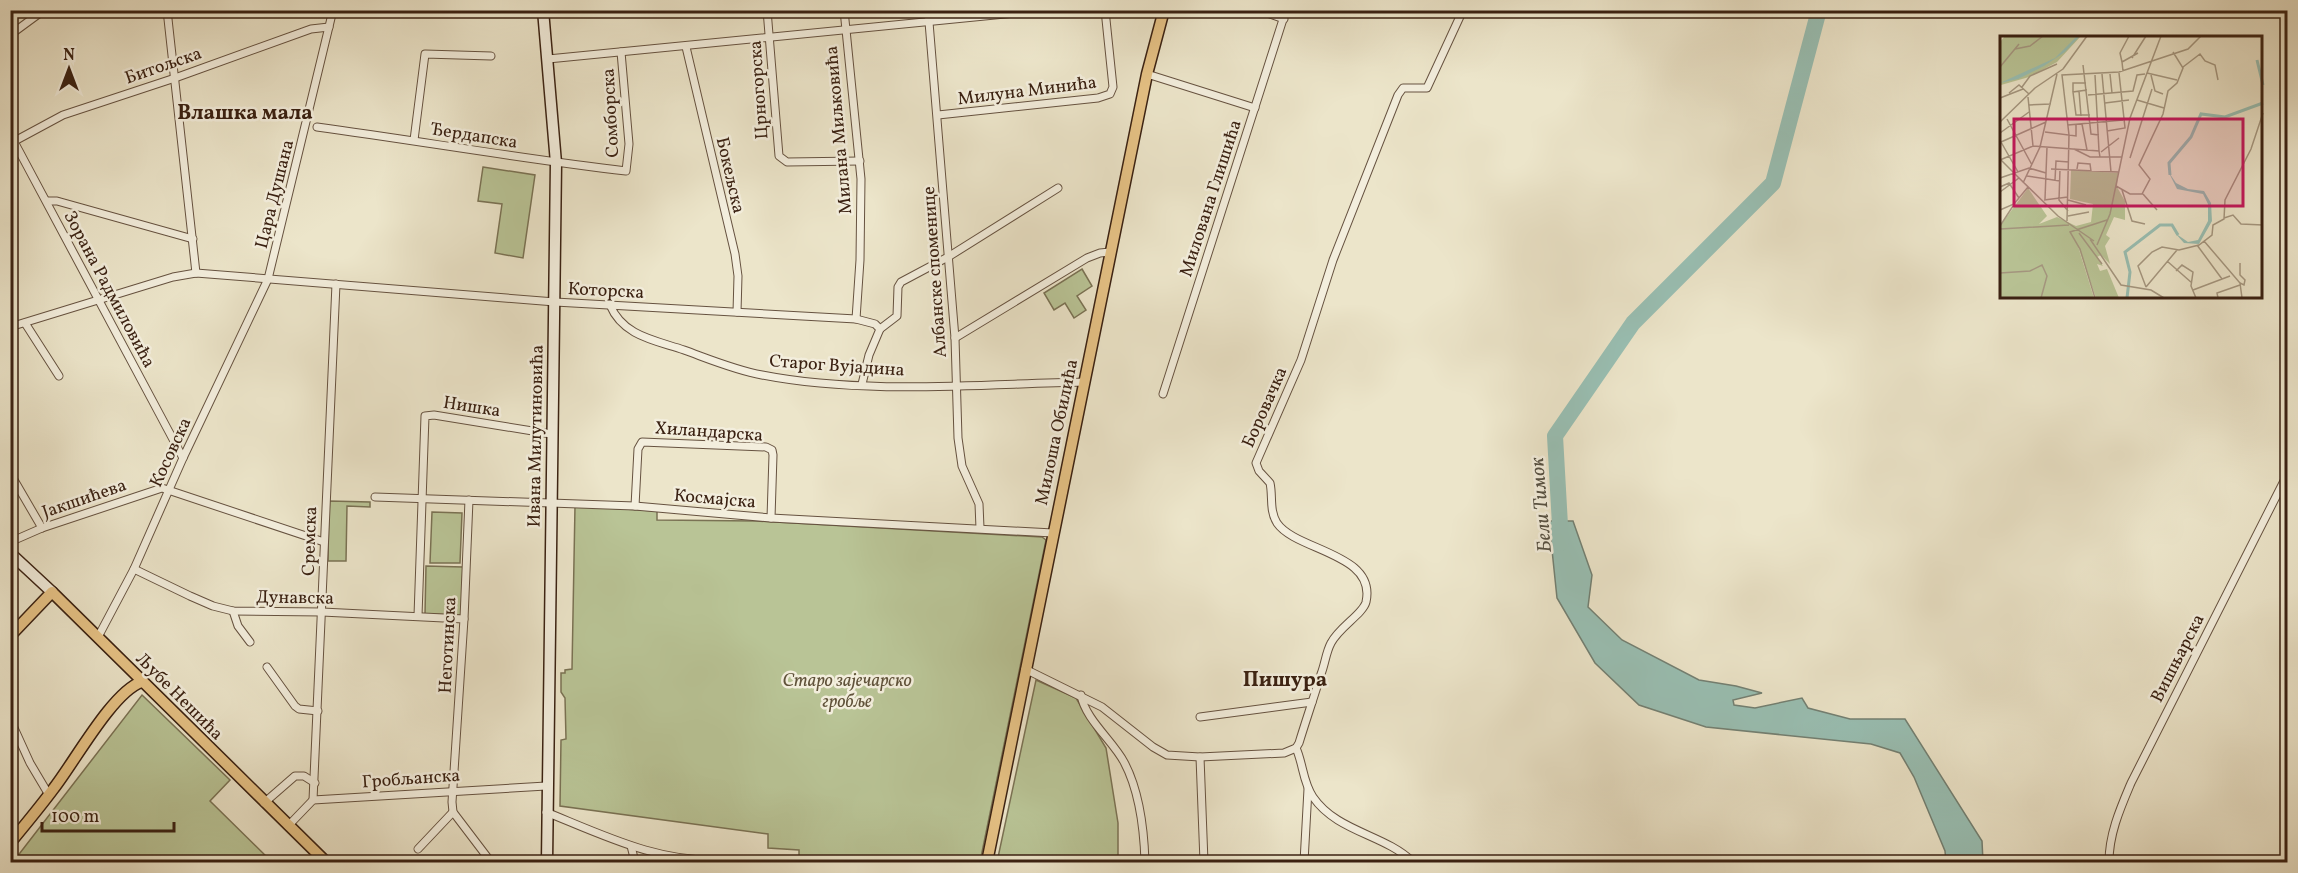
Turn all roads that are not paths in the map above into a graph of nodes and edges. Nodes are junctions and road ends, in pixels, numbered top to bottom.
1 (44, 10) edge
2 (167, 10) edge
3 (333, 10) edge
4 (543, 10) edge
5 (767, 10) edge
6 (844, 10) edge
7 (928, 10) edge
8 (1045, 10) edge
9 (1105, 10) edge
10 (1164, 10) edge
11 (1259, 10) edge
12 (1286, 10) edge
13 (1463, 10) edge
14 (1284, 18) junction
15 (929, 21) junction
16 (329, 27) junction
17 (845, 29) junction
18 (10, 35) edge
19 (769, 38) junction
20 (686, 47) junction
21 (621, 52) junction
22 (491, 56) dead end
23 (548, 59) junction
24 (1147, 74) junction
25 (175, 78) junction
26 (1255, 108) junction
27 (938, 115) junction
28 (317, 127) dead end
29 (12, 139) edge
30 (414, 140) junction
31 (860, 161) junction
32 (556, 163) junction
33 (626, 171) joint
34 (1058, 188) dead end
35 (47, 201) junction
36 (193, 239) junction
37 (1110, 252) junction
38 (948, 256) junction
39 (196, 273) junction
40 (268, 279) junction
41 (336, 284) junction
42 (98, 301) junction
43 (555, 302) junction
44 (610, 305) junction
45 (737, 312) junction
46 (856, 319) junction
47 (25, 323) junction
48 (10, 327) edge
49 (880, 329) junction
50 (954, 338) junction
51 (59, 376) dead end
52 (1084, 381) junction
53 (862, 384) junction
54 (956, 384) junction
55 (1163, 394) dead end
56 (425, 416) joint
57 (551, 434) junction
58 (183, 458) junction
59 (10, 473) edge
60 (2288, 473) edge
61 (169, 489) junction
62 (375, 497) dead end
63 (422, 498) junction
64 (469, 500) junction
65 (550, 502) junction
66 (635, 506) junction
67 (771, 518) junction
68 (42, 528) junction
69 (980, 528) junction
70 (1053, 533) junction
71 (10, 542) edge
72 (324, 542) junction
73 (10, 553) edge
74 (134, 569) junction
75 (52, 592) junction
76 (233, 611) junction
77 (321, 612) junction
78 (418, 616) junction
79 (464, 619) junction
80 (10, 636) edge
81 (98, 637) junction
82 (250, 642) dead end
83 (267, 667) dead end
84 (1025, 669) junction
85 (141, 681) junction
86 (1081, 695) junction
87 (1312, 702) junction
88 (318, 711) junction
89 (1200, 717) dead end
90 (10, 719) edge
91 (19, 738) junction
92 (10, 742) edge
93 (1296, 748) junction
94 (1200, 757) junction
95 (315, 783) junction
96 (546, 786) junction
97 (1308, 787) junction
98 (453, 790) junction
99 (49, 795) junction
100 (313, 800) junction
101 (264, 803) junction
102 (453, 812) junction
103 (546, 812) junction
104 (288, 826) junction
105 (10, 843) edge
106 (632, 846) junction
107 (418, 849) dead end
108 (726, 860) dead end
109 (326, 862) edge
110 (491, 862) edge
111 (547, 862) edge
112 (635, 862) edge
113 (987, 862) edge
114 (1145, 862) edge
115 (1204, 862) edge
116 (1304, 862) edge
117 (1413, 862) edge
118 (2109, 862) edge

1 - 18 street
2 - 25 street
3 - 16 street, Цара Душана
4 - 23 street, Ивана Милутиновића
5 - 19 street, Црногорска
6 - 17 street, Милана Миљковића
7 - 15 street, Албанске споменице
8 - 15 street
9 - 27 street, Милуна Минића
10 - 24 main road, Милоша Обилића
11 - 14 street
12 - 14 street, Милована Глишића
13 - 87 street, Боровачка
14 - 26 street, Милована Глишића
15 - 17 street
15 - 27 street, Албанске споменице
16 - 25 street, Битољска
16 - 40 street, Цара Душана
17 - 19 street
17 - 31 street, Милана Миљковића
19 - 20 street
19 - 31 street, Црногорска
20 - 21 street
20 - 45 street, Бокељска
21 - 23 street
21 - 33 street, Сомборска
22 - 30 street
23 - 32 street, Ивана Милутиновића
24 - 26 street
24 - 37 main road, Милоша Обилића
25 - 29 street, Битољска
25 - 36 street
26 - 55 street, Милована Глишића
27 - 38 street, Албанске споменице
28 - 30 street, Ђердапска
29 - 35 street, Зорана Радмиловића
30 - 32 street, Ђердапска
31 - 46 street, Милана Миљковића
32 - 33 street, Ђердапска
32 - 43 street, Ивана Милутиновића
34 - 38 street
35 - 36 street
35 - 42 street, Зорана Радмиловића
36 - 39 street
37 - 50 street
37 - 52 main road, Милоша Обилића
38 - 49 street
38 - 50 street, Албанске споменице
39 - 40 street, Которска
39 - 42 street, Которска
40 - 41 street, Которска
40 - 58 street, Косовска
41 - 43 street, Которска
41 - 72 street, Сремска
42 - 47 street, Которска
42 - 58 street, Зорана Радмиловића
43 - 44 street, Которска
43 - 57 street, Ивана Милутиновића
44 - 45 street, Которска
44 - 53 street, Старог Вујадина
45 - 46 street, Которска
46 - 49 street, Которска
47 - 48 street, Которска
47 - 51 street
49 - 53 street
50 - 54 street, Албанске споменице
52 - 54 street, Старог Вујадина
52 - 70 main road, Милоша Обилића
53 - 54 street, Старог Вујадина
54 - 69 street, Албанске споменице
56 - 57 street, Нишка
56 - 63 street, Неготинска
57 - 65 street, Ивана Милутиновића
58 - 61 street, Косовска
59 - 68 street
60 - 118 street, Вишњарска
61 - 68 street, Јакшићева
61 - 72 street
61 - 74 street, Косовска
62 - 63 street, Космајска
63 - 64 street, Космајска
63 - 78 street, Неготинска
64 - 65 street, Космајска
64 - 79 street, Неготинска
65 - 66 street, Космајска
65 - 96 street, Ивана Милутиновића
66 - 67 street, Космајска
66 - 67 street, Хиландарска
67 - 69 street, Космајска
68 - 71 street, Јакшићева
69 - 70 street, Космајска
70 - 84 main road, Милоша Обилића
72 - 77 street, Сремска
73 - 75 street, Љубе Нешића
74 - 76 street, Дунавска
74 - 81 street, Косовска
75 - 80 main road
75 - 81 main road, Љубе Нешића
76 - 77 street, Дунавска
76 - 82 street
77 - 78 street, Дунавска
77 - 88 street, Сремска
78 - 79 street, Дунавска
79 - 98 street, Неготинска
81 - 85 main road, Љубе Нешића
83 - 88 street
84 - 86 street
84 - 113 main road, Милоша Обилића
85 - 99 main road
85 - 101 main road, Љубе Нешића
86 - 94 street
86 - 114 street
87 - 89 street
87 - 93 street, Боровачка
88 - 95 street, Сремска
90 - 91 street
91 - 92 street
91 - 99 street
93 - 94 street
93 - 97 street
94 - 115 street
95 - 100 street, Сремска
95 - 101 street
96 - 98 street, Гробљанска
96 - 103 street, Ивана Милутиновића
97 - 116 street
97 - 117 street
98 - 100 street, Гробљанска
98 - 102 street, Неготинска
99 - 105 main road
100 - 104 street
101 - 104 main road, Љубе Нешића
102 - 107 street
102 - 110 street
103 - 106 street
103 - 111 street, Ивана Милутиновића
104 - 109 main road, Љубе Нешића
106 - 108 street
106 - 112 street

